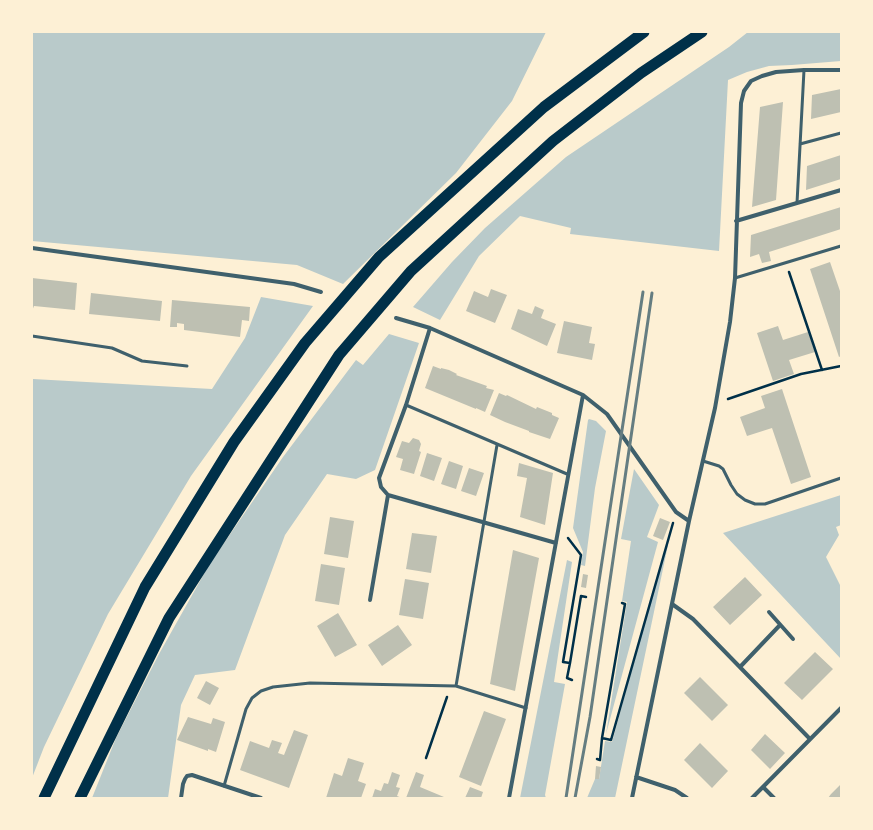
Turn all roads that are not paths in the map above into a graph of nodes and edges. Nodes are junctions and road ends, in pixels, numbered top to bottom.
1 (644, 32) edge
2 (702, 32) edge
3 (804, 70) junction
4 (841, 70) edge
5 (841, 133) edge
6 (800, 144) junction
7 (841, 190) edge
8 (797, 203) junction
9 (736, 221) junction
10 (841, 246) edge
11 (32, 248) edge
12 (735, 278) junction
13 (321, 292) dead end
14 (396, 318) dead end
15 (430, 328) junction
16 (32, 336) edge
17 (187, 366) dead end
18 (583, 395) junction
19 (406, 405) junction
20 (497, 445) junction
21 (703, 461) junction
22 (567, 474) junction
23 (841, 478) edge
24 (388, 495) junction
25 (689, 521) junction
26 (484, 522) junction
27 (556, 543) junction
28 (370, 600) dead end
29 (672, 604) junction
30 (769, 612) dead end
31 (780, 625) junction
32 (793, 639) dead end
33 (740, 667) junction
34 (456, 686) junction
35 (526, 708) junction
36 (841, 708) edge
37 (810, 739) junction
38 (636, 777) junction
39 (224, 786) junction
40 (763, 787) junction
41 (44, 798) edge
42 (80, 798) edge
43 (181, 798) edge
44 (261, 798) edge
45 (509, 798) edge
46 (632, 798) edge
47 (687, 798) edge
48 (752, 798) edge
49 (774, 798) edge

1 - 41 highway
2 - 42 highway
3 - 4 street
3 - 6 lane
3 - 9 street
5 - 6 lane
6 - 8 lane
7 - 8 street
8 - 9 street
9 - 12 street
10 - 12 lane
11 - 13 street
12 - 21 street
14 - 15 street
15 - 18 street
15 - 19 street
16 - 17 lane
18 - 22 street
18 - 25 street
19 - 20 lane
19 - 24 street
20 - 22 lane
20 - 26 lane
21 - 23 lane
21 - 25 street
22 - 27 street
24 - 26 street
24 - 28 street
25 - 29 street
26 - 27 street
26 - 34 lane
27 - 35 street
29 - 33 street
29 - 38 street
30 - 31 street
31 - 32 street
31 - 33 street
33 - 37 street
34 - 35 lane
34 - 39 lane
35 - 45 street
36 - 37 street
37 - 40 street
38 - 46 street
38 - 47 street
39 - 43 street
39 - 44 street
40 - 48 street
40 - 49 street

